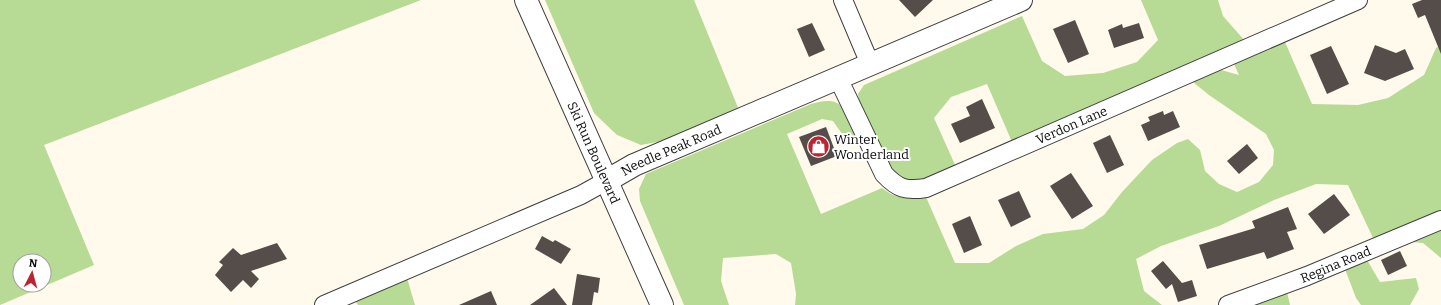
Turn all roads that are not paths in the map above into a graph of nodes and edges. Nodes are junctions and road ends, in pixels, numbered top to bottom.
1 (526, 0) edge
2 (843, 0) edge
3 (1021, 0) edge
4 (1358, 0) edge
5 (870, 64) junction
6 (838, 78) junction
7 (608, 180) junction
8 (1441, 220) edge
9 (324, 305) edge
10 (662, 305) edge
11 (1228, 305) edge

1 - 7 street, Ski Run Boulevard
2 - 5 street
3 - 5 street, Needle Peak Road
4 - 6 street, Verdon Lane
5 - 6 street, Needle Peak Road
6 - 7 street, Needle Peak Road
7 - 9 street, Needle Peak Road
7 - 10 street, Ski Run Boulevard
8 - 11 street, Regina Road

